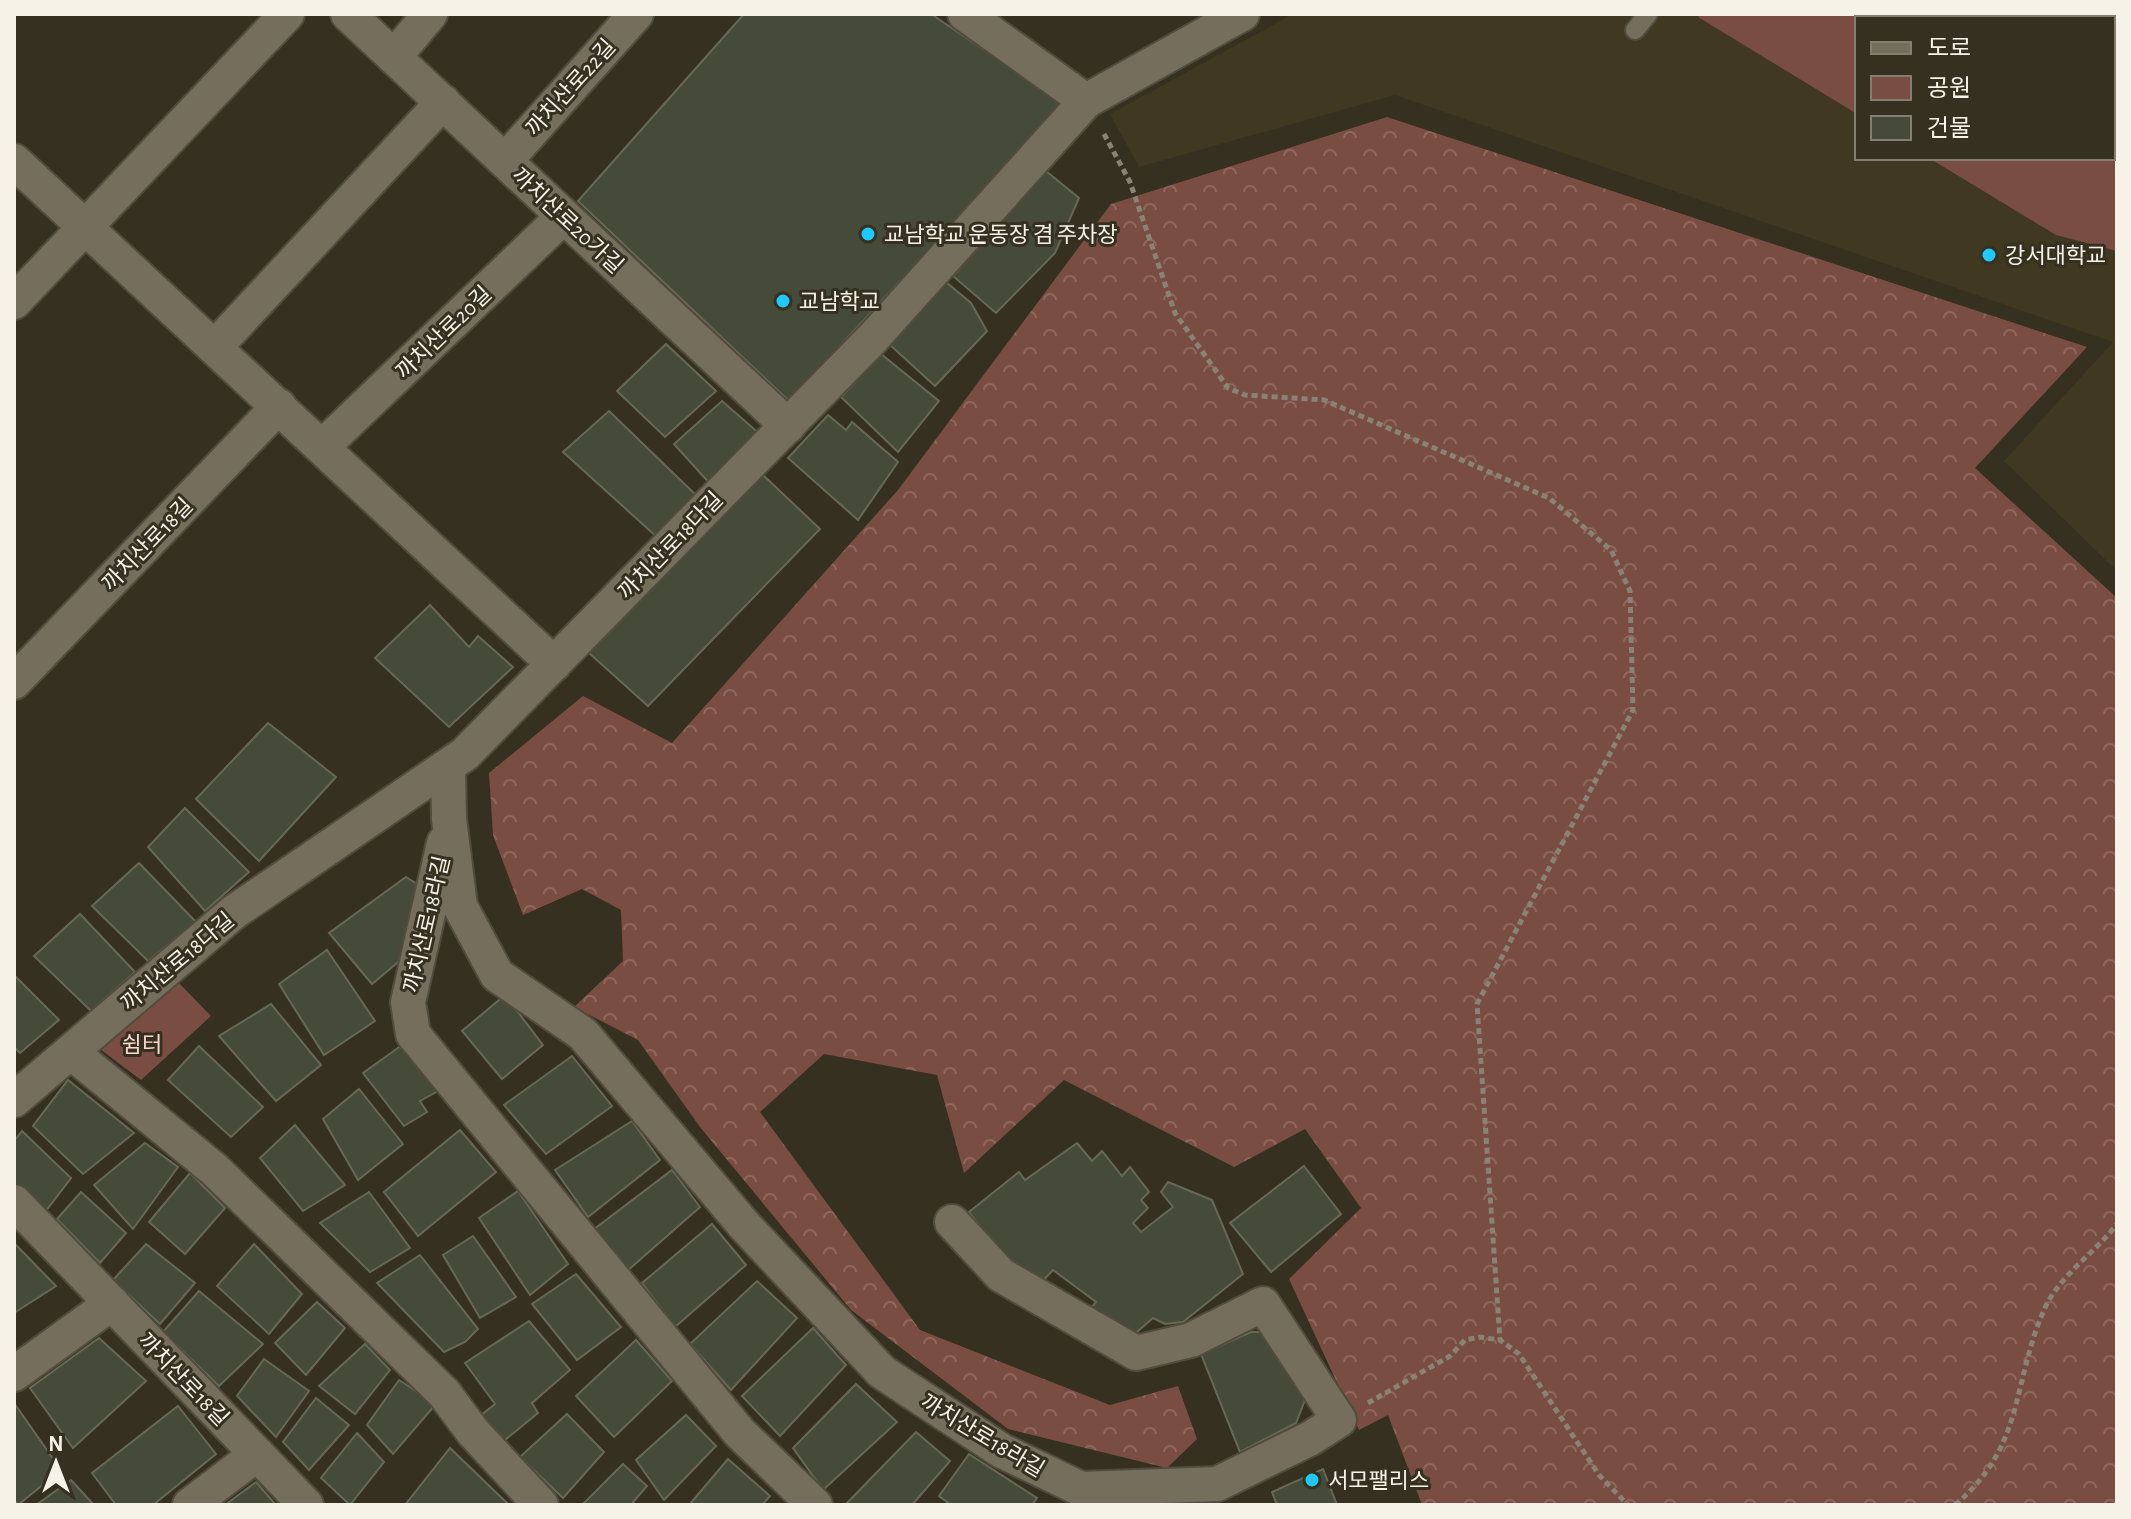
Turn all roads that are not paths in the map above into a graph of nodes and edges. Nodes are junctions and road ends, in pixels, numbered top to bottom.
1 (287, 14) edge
2 (348, 14) edge
3 (430, 14) edge
4 (636, 14) edge
5 (1242, 14) edge
6 (1648, 14) edge
7 (981, 18) edge
8 (1635, 30) dead end
9 (394, 57) junction
10 (1086, 101) junction
11 (443, 102) junction
12 (14, 161) edge
13 (505, 161) junction
14 (564, 216) junction
15 (86, 226) junction
16 (14, 302) edge
17 (215, 347) junction
18 (279, 406) junction
19 (788, 426) junction
20 (322, 447) junction
21 (554, 664) junction
22 (14, 682) edge
23 (448, 766) junction
24 (449, 819) junction
25 (71, 1052) junction
26 (14, 1100) edge
27 (14, 1202) edge
28 (952, 1222) dead end
29 (112, 1303) junction
30 (14, 1374) edge
31 (257, 1454) junction
32 (190, 1505) edge
33 (306, 1505) edge
34 (541, 1505) edge
35 (815, 1505) edge

1 - 15 street
2 - 9 street, 까치산로20가길
3 - 9 street
4 - 13 street, 까치산로22길
5 - 10 street, 까치산로18다길
6 - 8 lane
7 - 10 street
9 - 11 street, 까치산로20가길
10 - 19 street, 까치산로18다길
11 - 13 street, 까치산로20가길
11 - 17 street
12 - 15 street
13 - 14 street, 까치산로20가길
14 - 19 street, 까치산로20가길
14 - 20 street, 까치산로20길
15 - 16 street
15 - 17 street
17 - 18 street
18 - 20 street
18 - 22 street, 까치산로18길
19 - 21 street, 까치산로18다길
20 - 21 street
21 - 23 street, 까치산로18다길
23 - 24 street, 까치산로18라길
23 - 25 street, 까치산로18다길
24 - 28 street, 까치산로18라길
24 - 35 street, 까치산로18라길
25 - 26 street, 까치산로18다길
25 - 34 street
27 - 29 street, 까치산로18길
29 - 30 street
29 - 31 street, 까치산로18길
31 - 32 street
31 - 33 street, 까치산로18길

